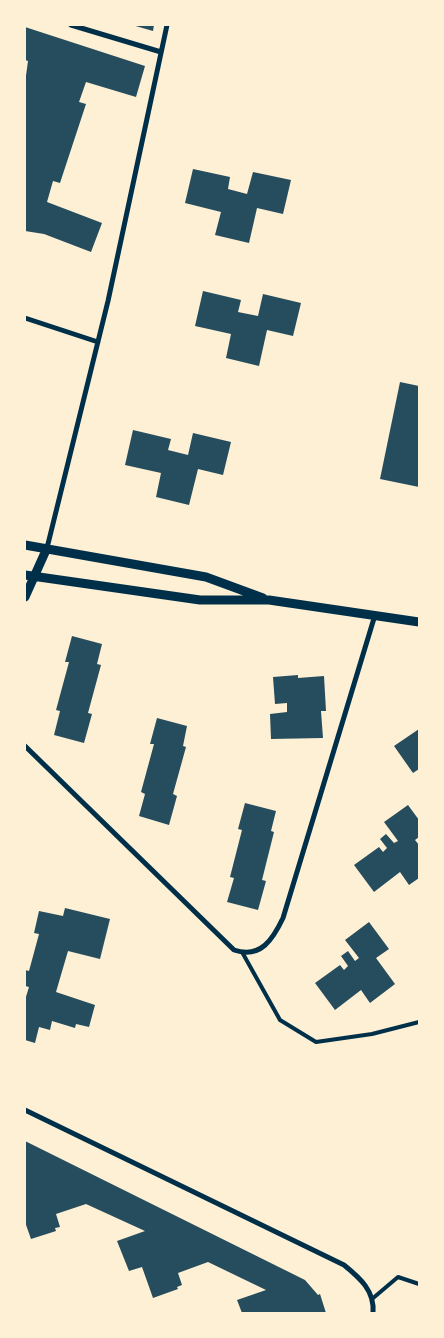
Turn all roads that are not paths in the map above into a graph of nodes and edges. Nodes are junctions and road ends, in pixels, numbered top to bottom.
1 (71, 25) edge
2 (167, 25) edge
3 (161, 52) junction
4 (25, 318) edge
5 (98, 342) junction
6 (25, 545) edge
7 (47, 548) junction
8 (29, 576) edge
9 (25, 597) edge
10 (269, 600) junction
11 (375, 616) junction
12 (419, 622) edge
13 (25, 746) edge
14 (242, 952) junction
15 (419, 1022) edge
16 (25, 1110) edge
17 (419, 1284) edge
18 (372, 1299) junction
19 (373, 1313) edge

1 - 3 street
2 - 3 street
3 - 5 street
4 - 5 street
5 - 7 street
6 - 7 street
7 - 8 street
7 - 10 street
8 - 9 street
8 - 10 street
10 - 11 street
11 - 12 street
11 - 14 street
13 - 14 street
14 - 15 lane
16 - 18 street
17 - 18 lane
18 - 19 street

